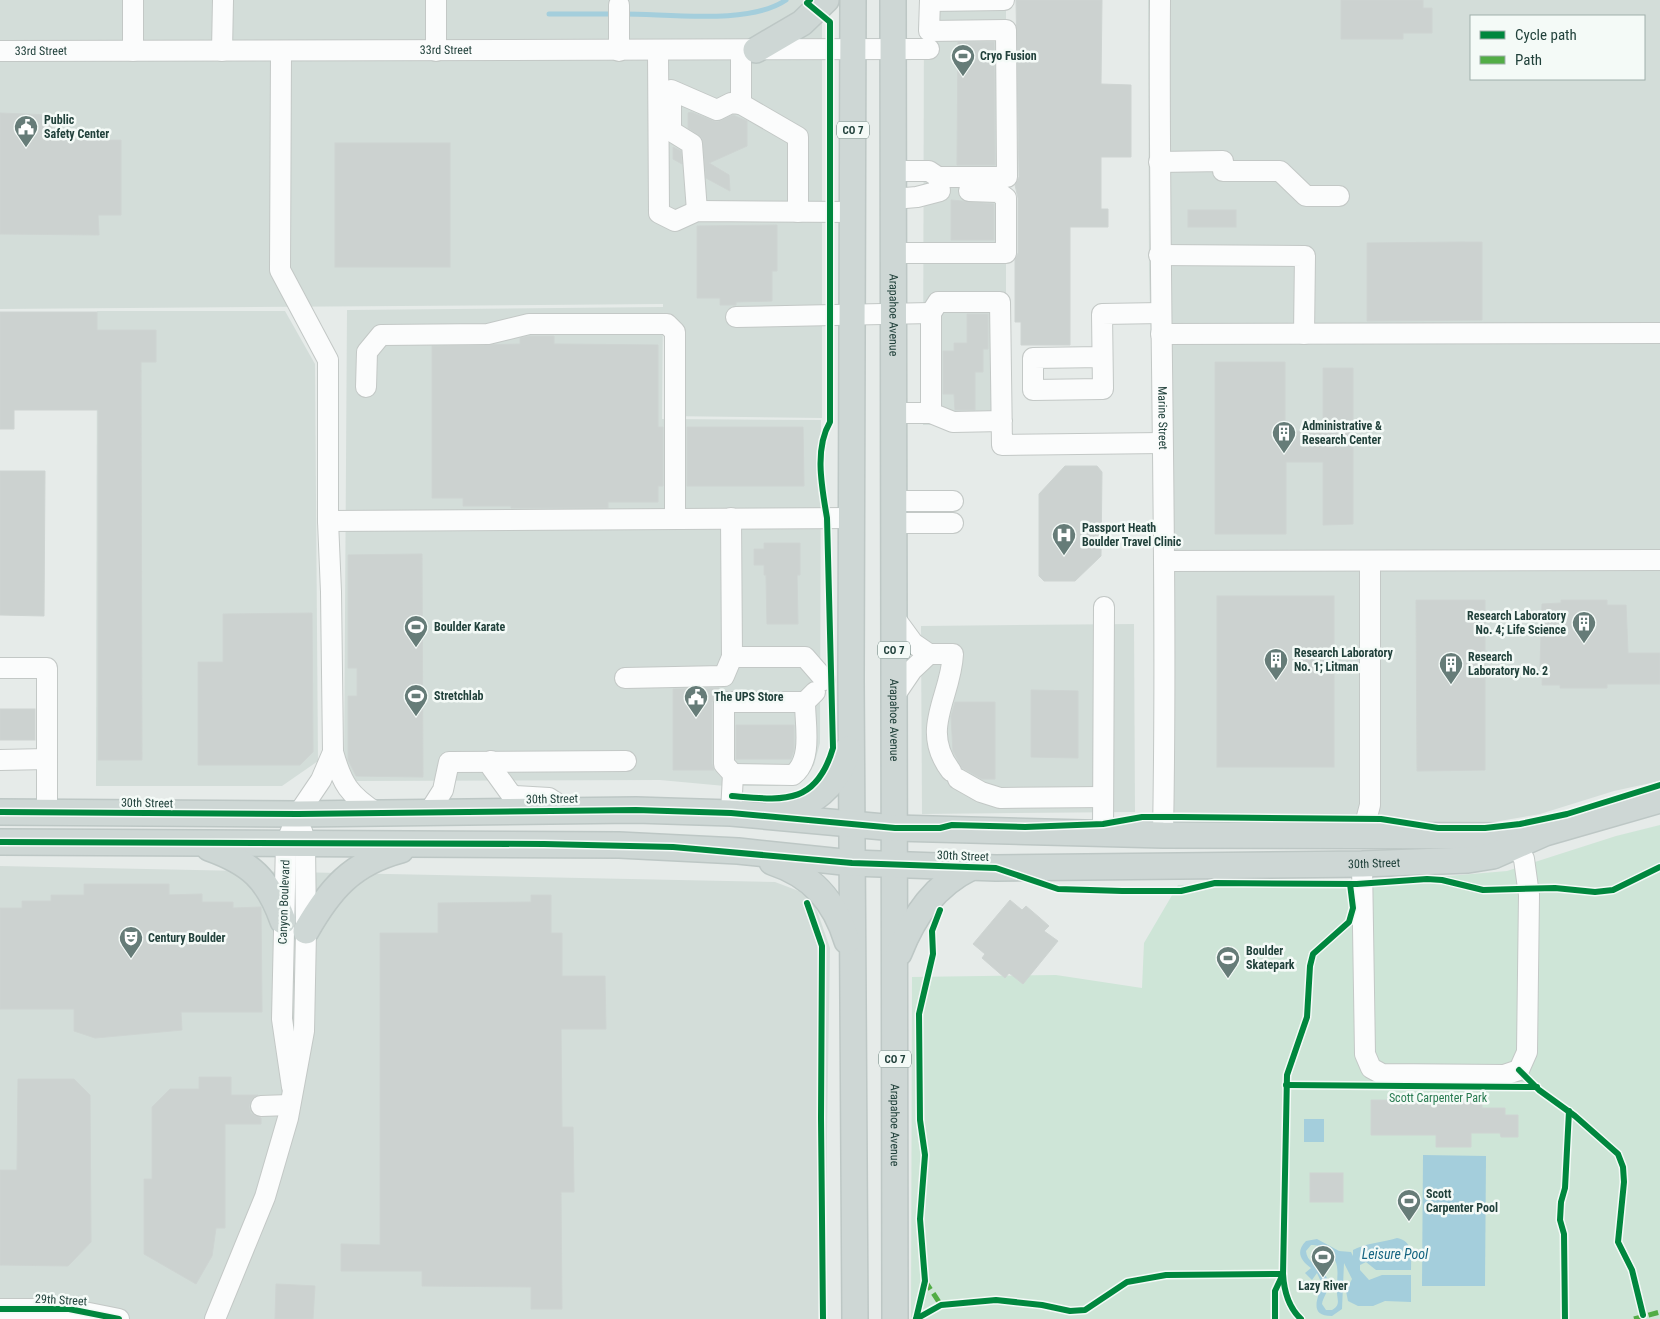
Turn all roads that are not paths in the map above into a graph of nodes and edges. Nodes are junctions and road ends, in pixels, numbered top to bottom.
1 (133, 0) edge
2 (223, 0) edge
3 (436, 0) edge
4 (826, 0) edge
5 (854, 0) edge
6 (893, 0) edge
7 (1004, 0) edge
8 (1160, 0) edge
9 (930, 1) edge
10 (619, 5) dead end
11 (929, 40) junction
12 (853, 49) junction
13 (893, 49) junction
14 (664, 50) junction
15 (748, 50) junction
16 (133, 51) junction
17 (222, 51) junction
18 (281, 51) junction
19 (436, 51) junction
20 (619, 51) junction
21 (0, 52) edge
22 (671, 90) junction
23 (741, 104) junction
24 (1159, 162) junction
25 (893, 171) junction
26 (939, 184) junction
27 (1339, 196) dead end
28 (893, 199) junction
29 (697, 211) junction
30 (798, 212) junction
31 (853, 212) junction
32 (893, 253) junction
33 (1160, 256) junction
34 (1161, 313) junction
35 (893, 314) junction
36 (931, 314) junction
37 (853, 316) junction
38 (736, 317) dead end
39 (1660, 333) edge
40 (1161, 334) junction
41 (1304, 334) junction
42 (1102, 357) dead end
43 (366, 387) dead end
44 (931, 412) junction
45 (894, 413) junction
46 (1002, 422) junction
47 (1162, 443) junction
48 (953, 501) dead end
49 (893, 512) junction
50 (731, 518) junction
51 (853, 518) junction
52 (675, 519) junction
53 (328, 521) junction
54 (953, 523) dead end
55 (1660, 560) edge
56 (1164, 561) junction
57 (1370, 561) junction
58 (1104, 607) dead end
59 (894, 618) junction
60 (929, 654) junction
61 (732, 657) junction
62 (0, 668) edge
63 (724, 676) junction
64 (625, 678) dead end
65 (826, 680) junction
66 (851, 680) junction
67 (895, 695) junction
68 (724, 702) junction
69 (805, 702) junction
70 (852, 734) junction
71 (333, 752) junction
72 (47, 759) junction
73 (0, 760) edge
74 (491, 761) junction
75 (626, 761) dead end
76 (733, 774) junction
77 (1103, 797) junction
78 (1660, 800) edge
79 (567, 810) junction
80 (0, 812) edge
81 (429, 812) junction
82 (47, 813) junction
83 (377, 813) junction
84 (298, 814) junction
85 (731, 814) junction
86 (758, 816) junction
87 (852, 825) junction
88 (895, 828) junction
89 (1103, 833) junction
90 (1163, 835) junction
91 (1362, 836) junction
92 (1513, 841) junction
93 (0, 842) edge
94 (197, 843) junction
95 (295, 843) junction
96 (422, 844) junction
97 (738, 852) junction
98 (852, 863) junction
99 (1362, 864) junction
100 (895, 865) junction
101 (972, 867) junction
102 (284, 921) junction
103 (306, 931) junction
104 (895, 964) junction
105 (852, 967) junction
106 (291, 1096) junction
107 (260, 1106) dead end
108 (0, 1309) edge
109 (119, 1319) edge
110 (215, 1319) edge
111 (855, 1319) edge
112 (895, 1319) edge

1 - 16 street
2 - 17 street
3 - 19 street
4 - 15 main road
5 - 12 main road, CO 7
6 - 13 main road, Arapahoe Avenue / CO 7
7 - 9 street
8 - 24 street, Marine Street
9 - 11 street
10 - 20 street
11 - 13 street, 33rd Street
11 - 26 street, 33rd Street
12 - 13 street, 33rd Street
12 - 15 street, 33rd Street
12 - 31 main road, CO 7
13 - 25 main road, Arapahoe Avenue / CO 7
14 - 15 street, 33rd Street
14 - 20 street, 33rd Street
14 - 22 street
14 - 29 street
15 - 23 street
16 - 17 street, 33rd Street
16 - 21 street, 33rd Street
17 - 18 street, 33rd Street
18 - 19 street, 33rd Street
18 - 53 street
19 - 20 street, 33rd Street
22 - 23 street
22 - 29 street
23 - 30 street
24 - 27 street
24 - 33 street, Marine Street
25 - 26 street
25 - 28 main road, Arapahoe Avenue / CO 7
26 - 28 street
26 - 32 street
28 - 32 main road, Arapahoe Avenue / CO 7
29 - 30 street
30 - 31 street
31 - 37 main road, CO 7
32 - 35 main road, Arapahoe Avenue / CO 7
33 - 34 street, Marine Street
33 - 41 street
34 - 40 street, Marine Street
34 - 42 street
35 - 36 street
35 - 37 street
35 - 45 main road, Arapahoe Avenue / CO 7
36 - 44 street
36 - 46 street
37 - 38 street
37 - 51 main road, CO 7
39 - 41 street
40 - 41 street
40 - 47 street, Marine Street
43 - 52 street
44 - 45 street
44 - 46 street
45 - 49 main road, Arapahoe Avenue / CO 7
46 - 47 street
47 - 56 street, Marine Street
48 - 49 street
49 - 54 street
49 - 59 main road, Arapahoe Avenue / CO 7
50 - 51 street
50 - 52 street
50 - 61 street
51 - 66 main road, CO 7
52 - 53 street
53 - 71 street
55 - 57 street
56 - 57 street
56 - 90 street, Marine Street
57 - 91 street
58 - 77 street
59 - 60 street
59 - 67 main road, Arapahoe Avenue / CO 7
60 - 67 street
60 - 77 street
61 - 63 street
61 - 65 street
62 - 72 street
63 - 64 street
63 - 68 street
65 - 66 street
65 - 69 street
66 - 70 main road, CO 7
67 - 88 main road, Arapahoe Avenue / CO 7
68 - 69 street
68 - 76 street
69 - 76 street
70 - 86 main road
70 - 87 main road, CO 7
71 - 83 street
71 - 84 street, Canyon Boulevard
72 - 73 street
72 - 82 street
74 - 75 street
74 - 79 street
74 - 81 street
76 - 85 street
77 - 89 street
78 - 92 main road, 30th Street
79 - 81 main road, 30th Street
79 - 85 main road, 30th Street
80 - 82 main road, 30th Street
81 - 83 main road, 30th Street
82 - 84 main road, 30th Street
83 - 84 main road, 30th Street
84 - 95 street, Canyon Boulevard
85 - 86 main road, 30th Street
86 - 87 main road, 30th Street
87 - 88 main road, 30th Street
87 - 98 main road, CO 7
88 - 89 main road, 30th Street
88 - 100 main road, Arapahoe Avenue / CO 7
89 - 90 main road, 30th Street
90 - 91 main road, 30th Street
91 - 92 main road, 30th Street
91 - 99 main road
92 - 99 main road, 30th Street
92 - 99 street
93 - 94 main road, 30th Street
94 - 95 main road, 30th Street
94 - 102 main road
95 - 96 main road, 30th Street
95 - 102 street, Canyon Boulevard
95 - 103 street, Canyon Boulevard
96 - 97 main road, 30th Street
96 - 103 main road
97 - 98 main road, 30th Street
97 - 105 main road
98 - 100 main road, 30th Street
98 - 105 main road, CO 7
99 - 101 main road, 30th Street
100 - 101 main road, 30th Street
100 - 104 main road, Arapahoe Avenue / CO 7
101 - 104 main road
102 - 106 street, Canyon Boulevard
103 - 106 street, Canyon Boulevard
104 - 112 main road, Arapahoe Avenue / CO 7
105 - 111 main road, CO 7
106 - 107 street
106 - 110 street, Canyon Boulevard
108 - 109 street, 29th Street

